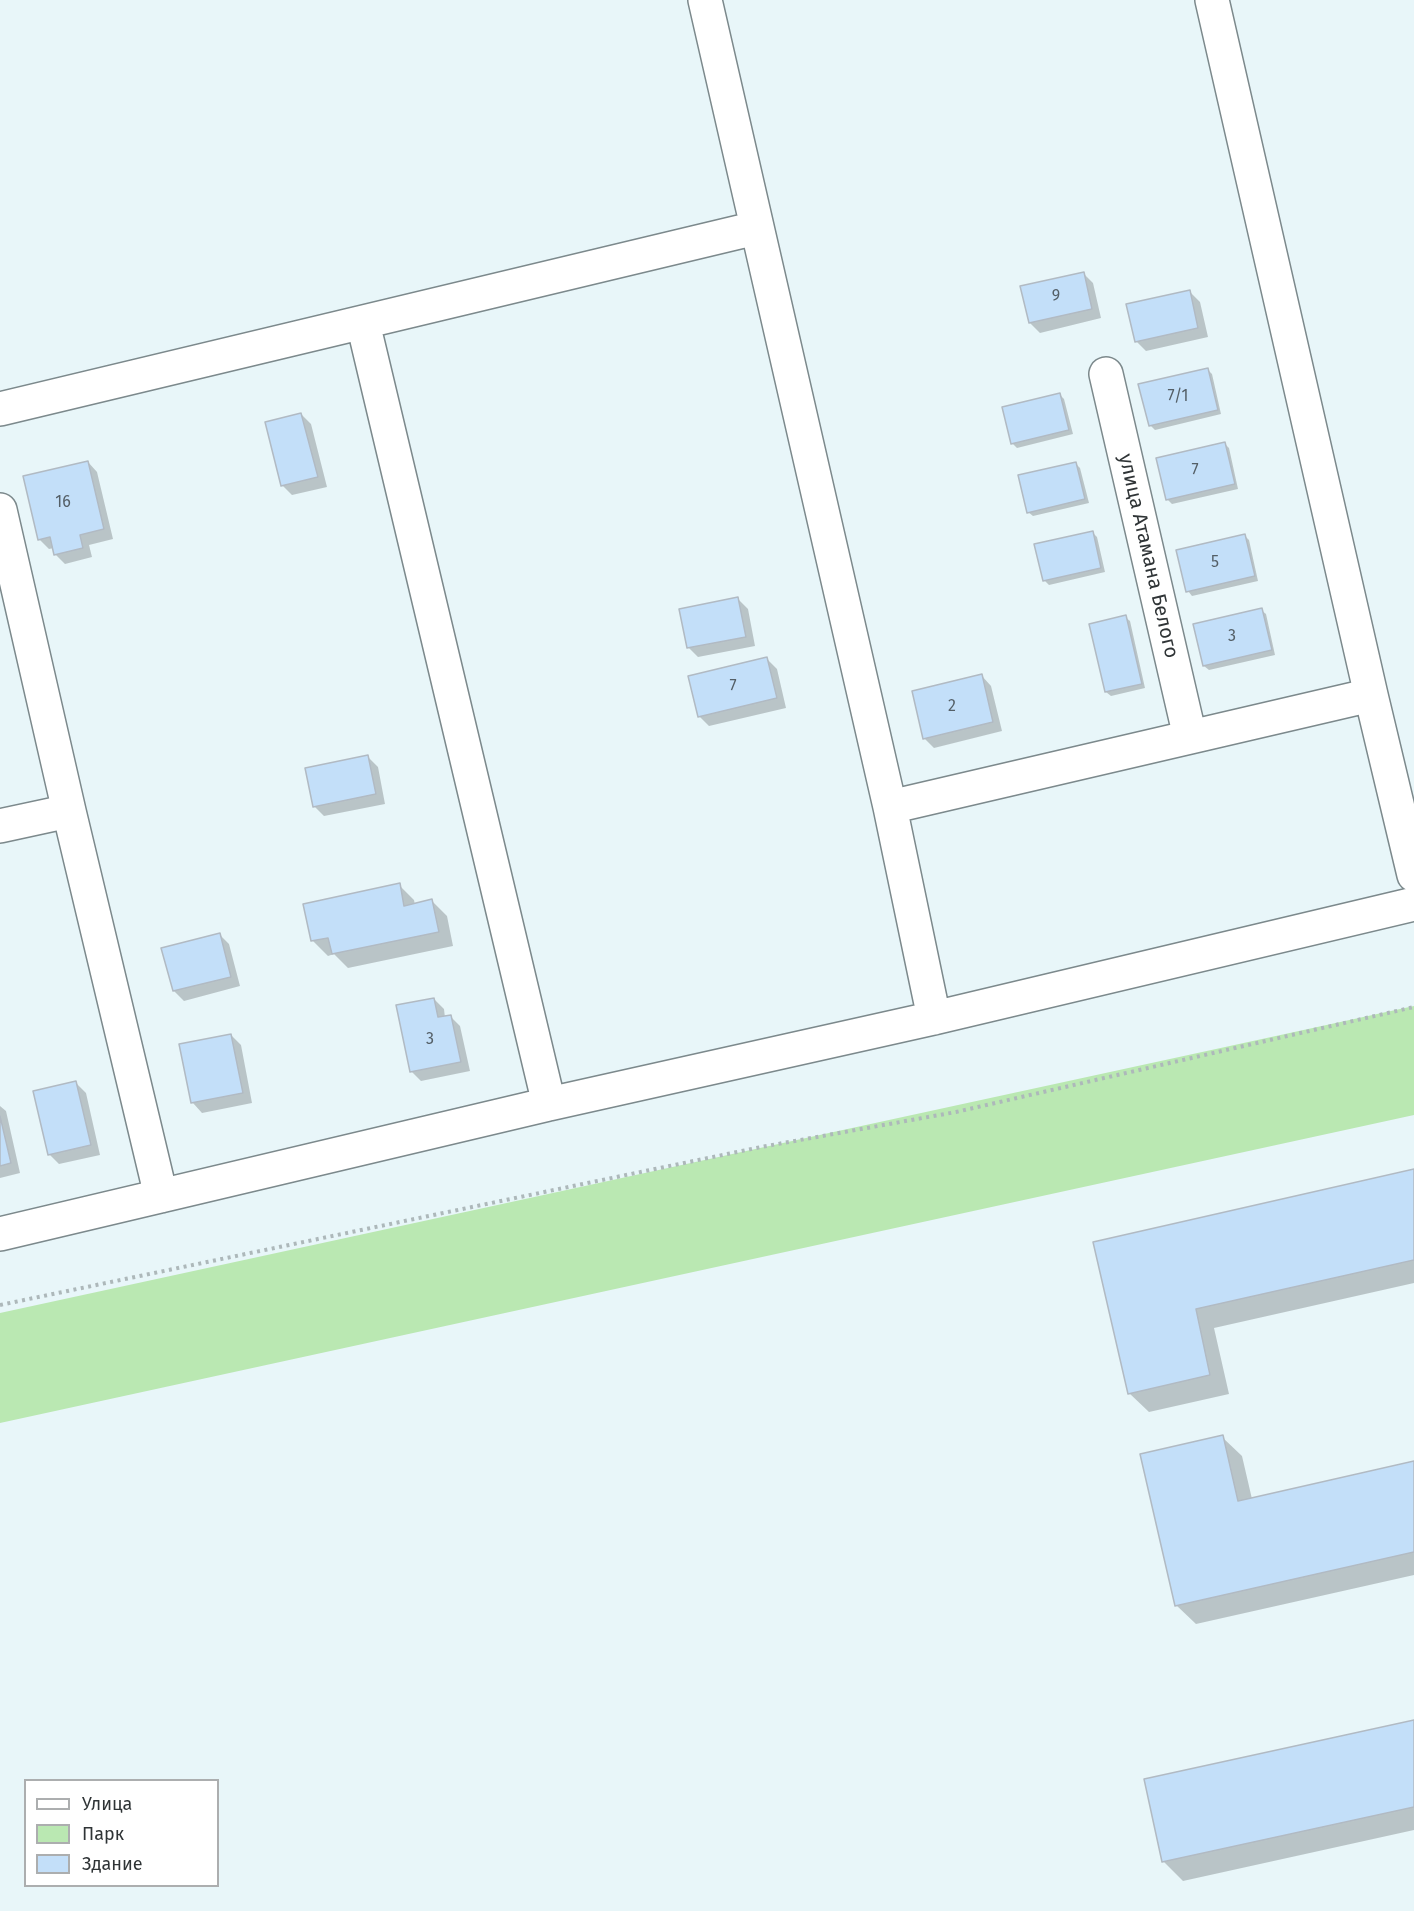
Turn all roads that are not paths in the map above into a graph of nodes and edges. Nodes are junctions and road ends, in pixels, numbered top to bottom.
1 (705, 0) edge
2 (1212, 0) edge
3 (756, 228) junction
4 (363, 323) junction
5 (1106, 374) dead end
6 (0, 408) edge
7 (0, 510) edge
8 (1371, 696) junction
9 (1190, 737) junction
10 (890, 807) junction
11 (69, 811) junction
12 (0, 826) edge
13 (1414, 875) edge
14 (1414, 904) edge
15 (934, 1018) junction
16 (549, 1104) junction
17 (161, 1196) junction
18 (0, 1234) edge

1 - 3 street
2 - 8 street
3 - 4 street
3 - 10 street
4 - 6 street
4 - 16 street
5 - 9 street, улица Атамана Белого
7 - 11 street
8 - 9 street
8 - 13 street
9 - 10 street
10 - 15 street
11 - 12 street
11 - 17 street
14 - 15 street
15 - 16 street
16 - 17 street
17 - 18 street

